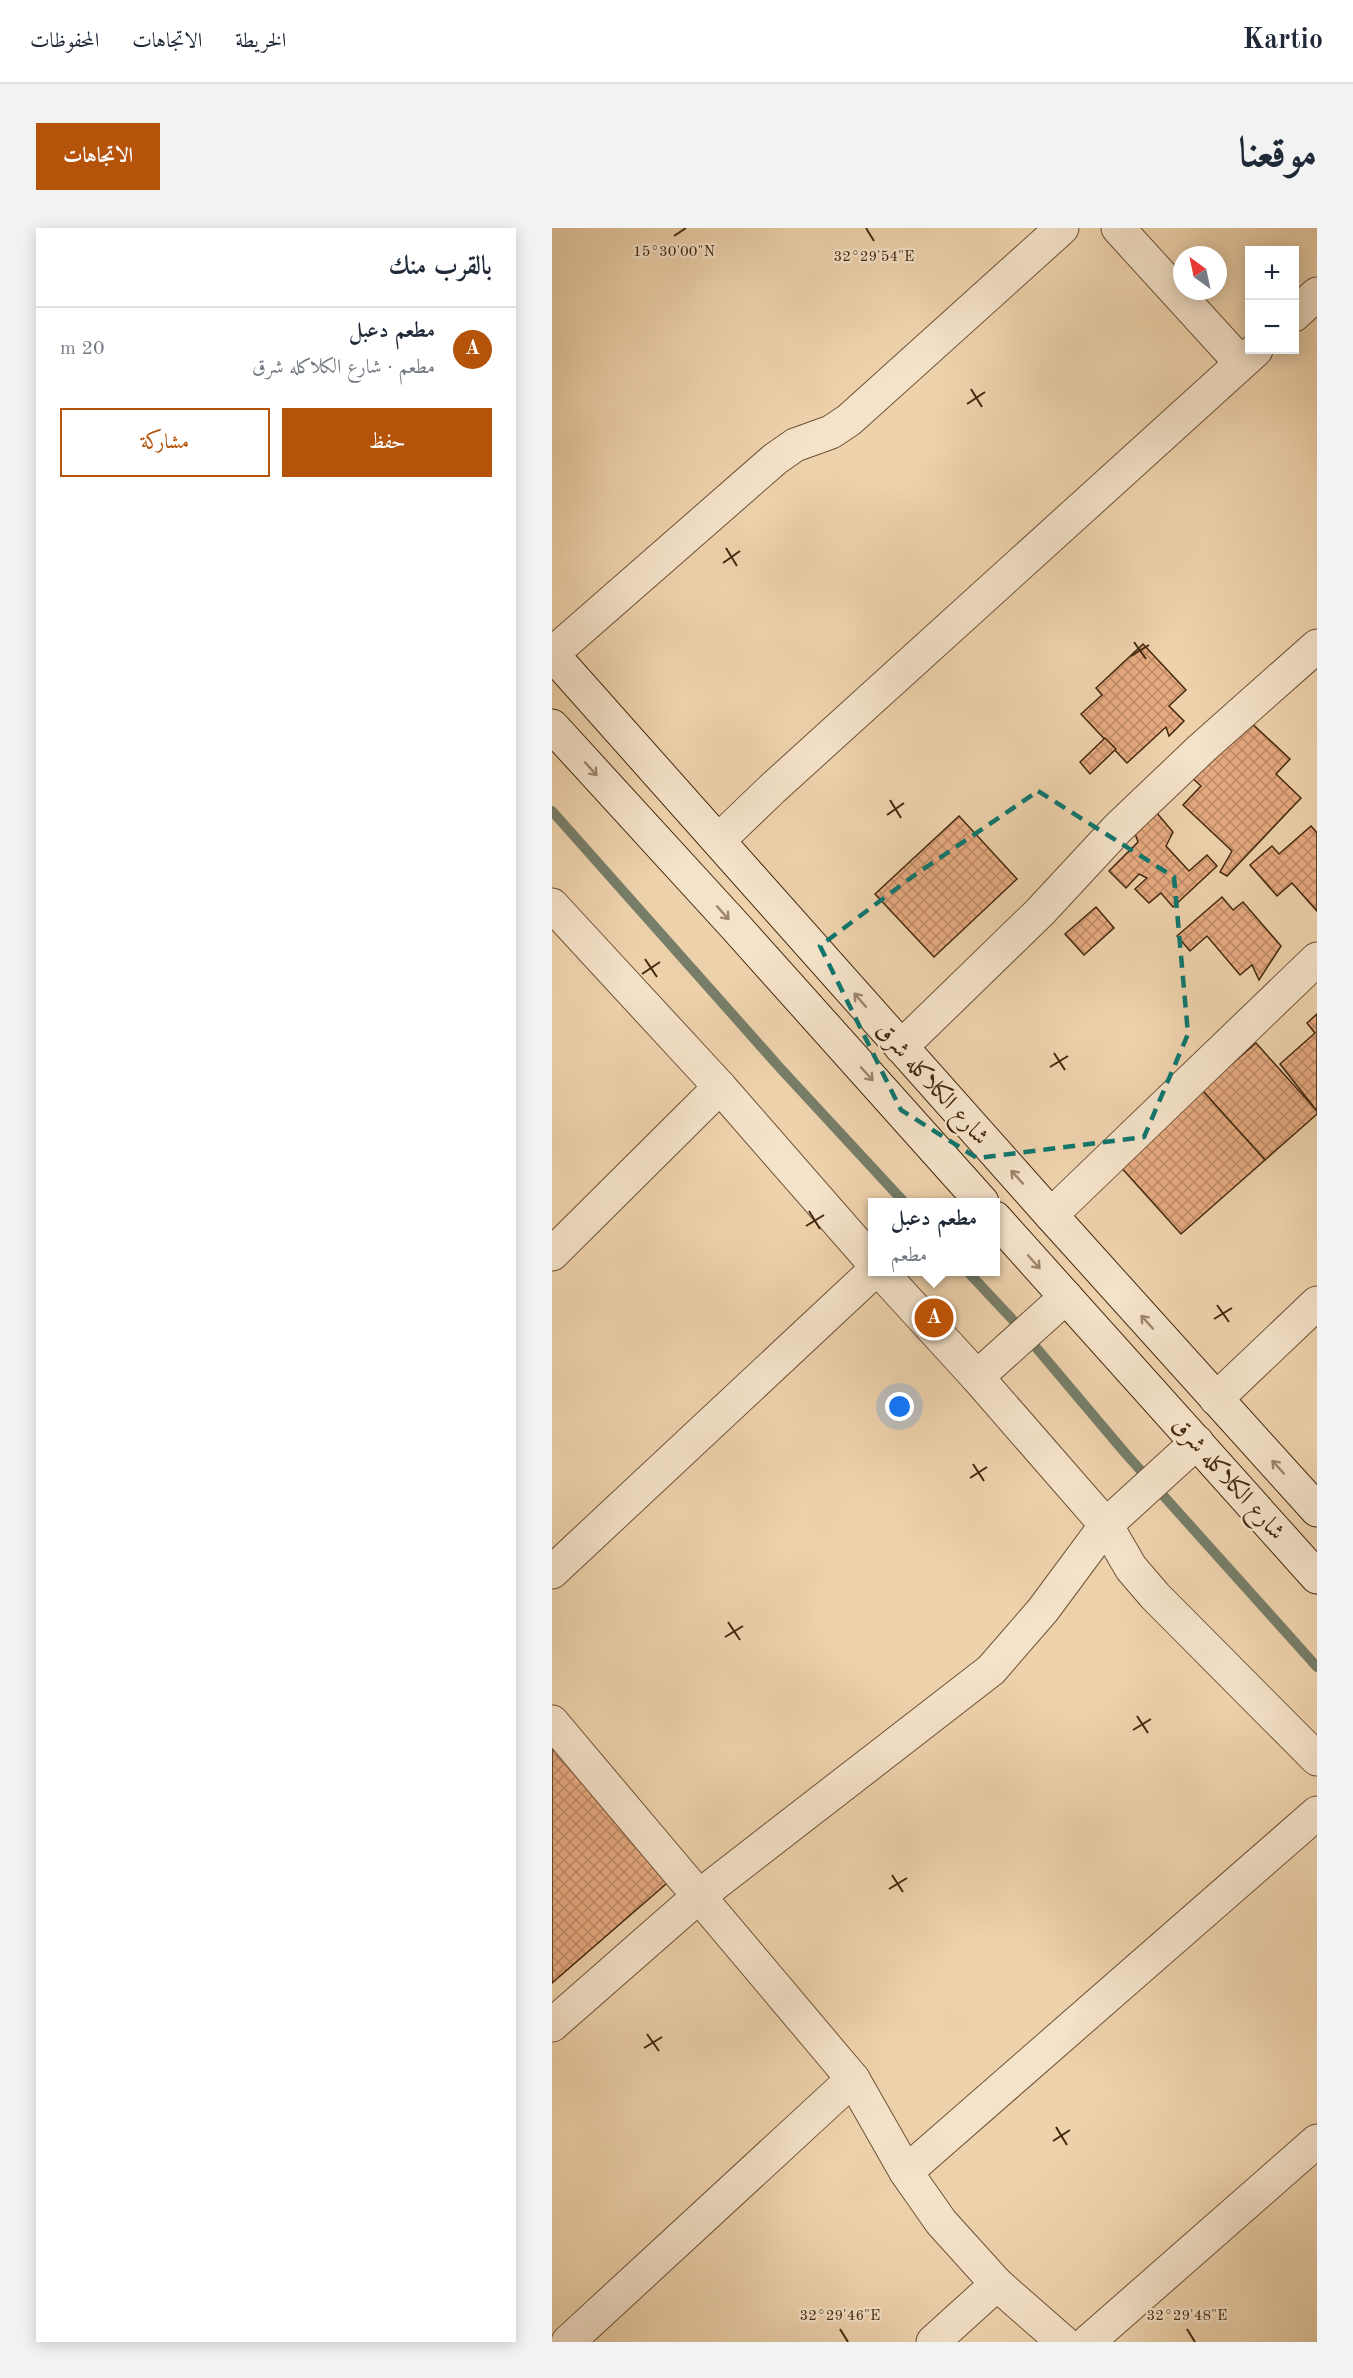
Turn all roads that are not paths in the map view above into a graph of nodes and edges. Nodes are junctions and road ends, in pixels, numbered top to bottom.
1 (1062, 228) edge
2 (1118, 228) edge
3 (1317, 294) edge
4 (1299, 310) edge
5 (1249, 356) edge
6 (1317, 646) edge
7 (552, 654) edge
8 (552, 726) edge
9 (719, 840) junction
10 (553, 907) edge
11 (1317, 960) edge
12 (901, 1047) junction
13 (720, 1087) junction
14 (978, 1198) edge
15 (1051, 1215) junction
16 (1000, 1223) edge
17 (552, 1254) edge
18 (868, 1255) edge
19 (869, 1276) edge
20 (885, 1276) edge
21 (1066, 1297) junction
22 (1317, 1303) edge
23 (977, 1377) junction
24 (1216, 1399) junction
25 (1197, 1442) junction
26 (1317, 1510) edge
27 (1106, 1525) junction
28 (552, 1572) edge
29 (1317, 1577) edge
30 (552, 1722) edge
31 (1317, 1759) edge
32 (1317, 1813) edge
33 (698, 1897) junction
34 (552, 2025) edge
35 (853, 2079) junction
36 (1317, 2141) edge
37 (906, 2172) junction
38 (997, 2284) junction
39 (568, 2342) edge
40 (933, 2342) edge
41 (1063, 2342) edge
42 (1088, 2342) edge

1 - 7 street
2 - 5 street
3 - 4 street
5 - 9 street
6 - 12 street
7 - 9 street, شارع الكلاكله شرق
8 -> 14 street, شارع الكلاكله شرق
12 -> 9 street, شارع الكلاكله شرق
10 - 13 street
11 - 15 street
15 -> 12 street, شارع الكلاكله شرق
13 - 17 street
13 - 18 street
24 -> 15 street, شارع الكلاكله شرق
16 -> 21 street, شارع الكلاكله شرق
19 - 28 street
20 - 23 street
21 - 23 street
21 - 25 street, شارع الكلاكله شرق
22 - 24 street
23 - 27 street
26 -> 24 street, شارع الكلاكله شرق
25 - 27 street
25 - 29 street, شارع الكلاكله شرق
27 - 31 street
27 - 33 street
30 - 33 street
32 - 37 street
33 - 34 street
33 - 35 street
35 - 37 street
35 - 39 street
36 - 42 street
37 - 38 street
38 - 40 street
38 - 41 street

